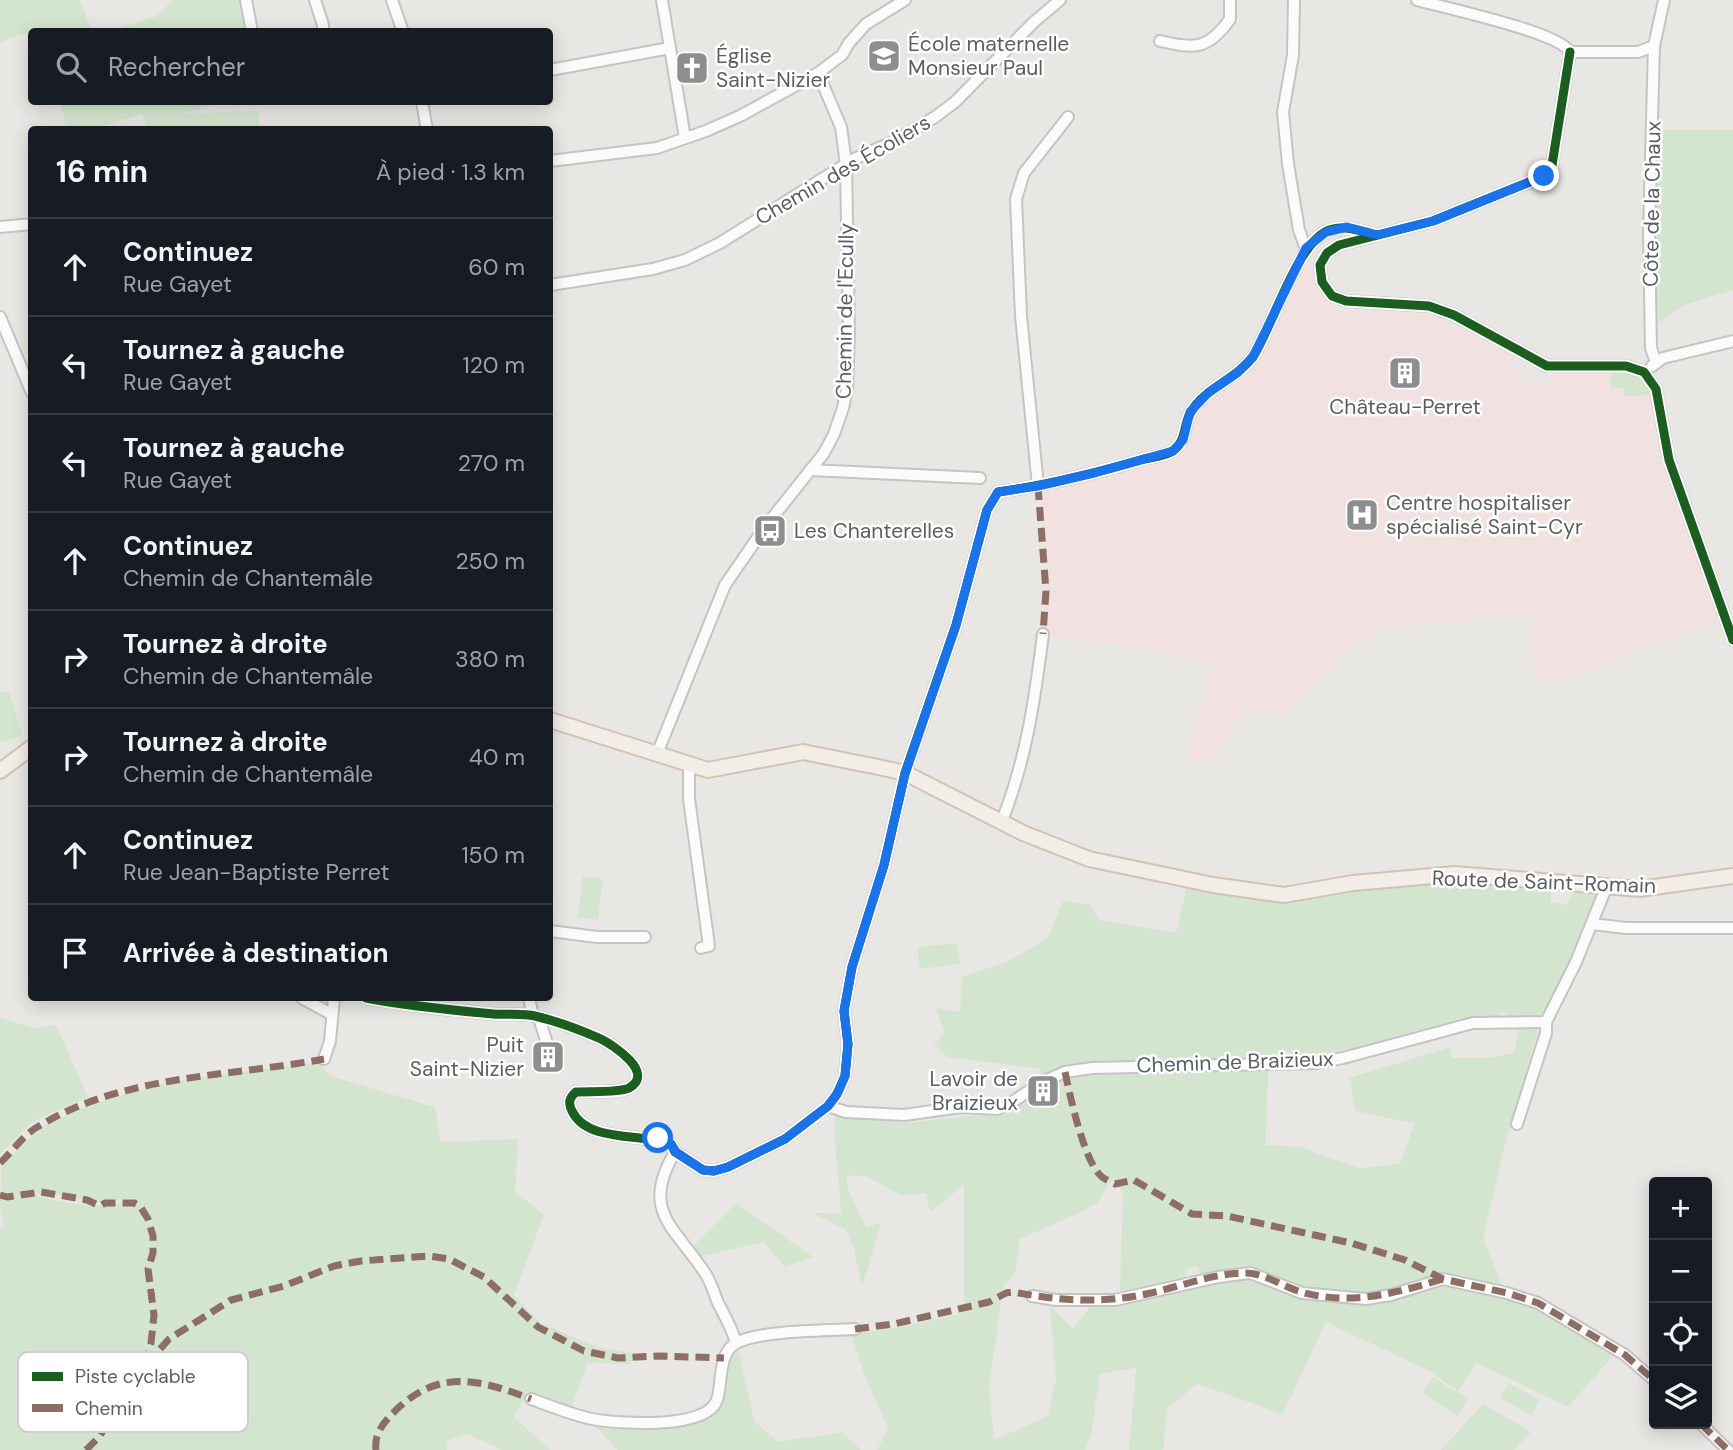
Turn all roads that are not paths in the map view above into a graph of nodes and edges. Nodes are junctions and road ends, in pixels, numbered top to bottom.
1 (246, 0) edge
2 (315, 0) edge
3 (392, 0) edge
4 (662, 0) edge
5 (905, 0) edge
6 (1060, 0) edge
7 (1230, 0) edge
8 (1294, 0) edge
9 (1417, 0) edge
10 (1664, 0) edge
11 (251, 28) edge
12 (323, 28) edge
13 (402, 28) edge
14 (1160, 41) dead end
15 (1654, 46) junction
16 (670, 48) junction
17 (1570, 52) junction
18 (553, 69) edge
19 (818, 74) junction
20 (423, 105) edge
21 (1068, 117) dead end
22 (426, 126) edge
23 (685, 138) junction
24 (553, 161) edge
25 (846, 164) junction
26 (28, 224) edge
27 (0, 227) edge
28 (1377, 235) junction
29 (1306, 248) junction
30 (553, 285) edge
31 (0, 317) edge
32 (1733, 341) edge
33 (1656, 362) junction
34 (1644, 373) junction
35 (28, 384) edge
36 (810, 470) junction
37 (980, 478) dead end
38 (1038, 486) junction
39 (1043, 634) dead end
40 (1733, 640) edge
41 (553, 721) edge
42 (28, 750) edge
43 (657, 754) junction
44 (689, 764) junction
45 (0, 771) edge
46 (905, 774) junction
47 (1001, 823) junction
48 (1733, 876) edge
49 (1606, 888) junction
50 (1592, 923) junction
51 (1733, 928) edge
52 (553, 931) edge
53 (645, 937) dead end
54 (701, 948) dead end
55 (307, 1001) edge
56 (333, 1001) edge
57 (382, 1001) edge
58 (530, 1001) edge
59 (331, 1014) junction
60 (536, 1017) junction
61 (1546, 1022) junction
62 (324, 1059) dead end
63 (552, 1059) dead end
64 (828, 1106) junction
65 (1517, 1124) dead end
66 (676, 1152) junction
67 (1032, 1296) dead end
68 (855, 1329) dead end
69 (736, 1343) junction
70 (1649, 1376) edge
71 (531, 1399) dead end
72 (1705, 1429) edge
73 (1728, 1450) edge

1 - 11 street
2 - 12 street
3 - 13 street
4 - 16 street
5 - 19 street
6 - 25 street, Chemin des Écoliers
7 - 14 street
8 - 29 street
9 - 17 street
10 - 15 street, Côte de la Chaux
15 - 17 street
15 - 33 street, Côte de la Chaux
16 - 18 street
16 - 23 street
17 - 28 street
19 - 23 street
19 - 25 street, Chemin de l'Ecully
20 - 22 street
21 - 38 street
23 - 24 street
25 - 30 street, Chemin des Écoliers
25 - 36 street, Chemin de l'Ecully
26 - 27 street
28 - 29 street
28 - 34 street
29 - 38 street
31 - 35 street
32 - 33 street
33 - 34 street
34 - 40 street
36 - 37 street
36 - 43 street, Chemin de l'Ecully
38 - 46 street
39 - 47 street
41 - 43 main road, Route de Saint-Romain
42 - 45 main road
43 - 44 main road, Route de Saint-Romain
44 - 46 main road, Route de Saint-Romain
44 - 54 street
46 - 47 main road, Route de Saint-Romain
46 - 64 street
47 - 49 main road, Route de Saint-Romain
48 - 49 main road, Route de Saint-Romain
49 - 50 street
50 - 51 street
50 - 61 street
52 - 53 street
55 - 59 street
56 - 59 street
57 - 60 street
58 - 60 street
59 - 62 street
60 - 63 street
60 - 66 street
61 - 64 street, Chemin de Braizieux
61 - 65 street
64 - 66 street
66 - 69 street
67 - 70 street
68 - 69 street
69 - 71 street
72 - 73 street

